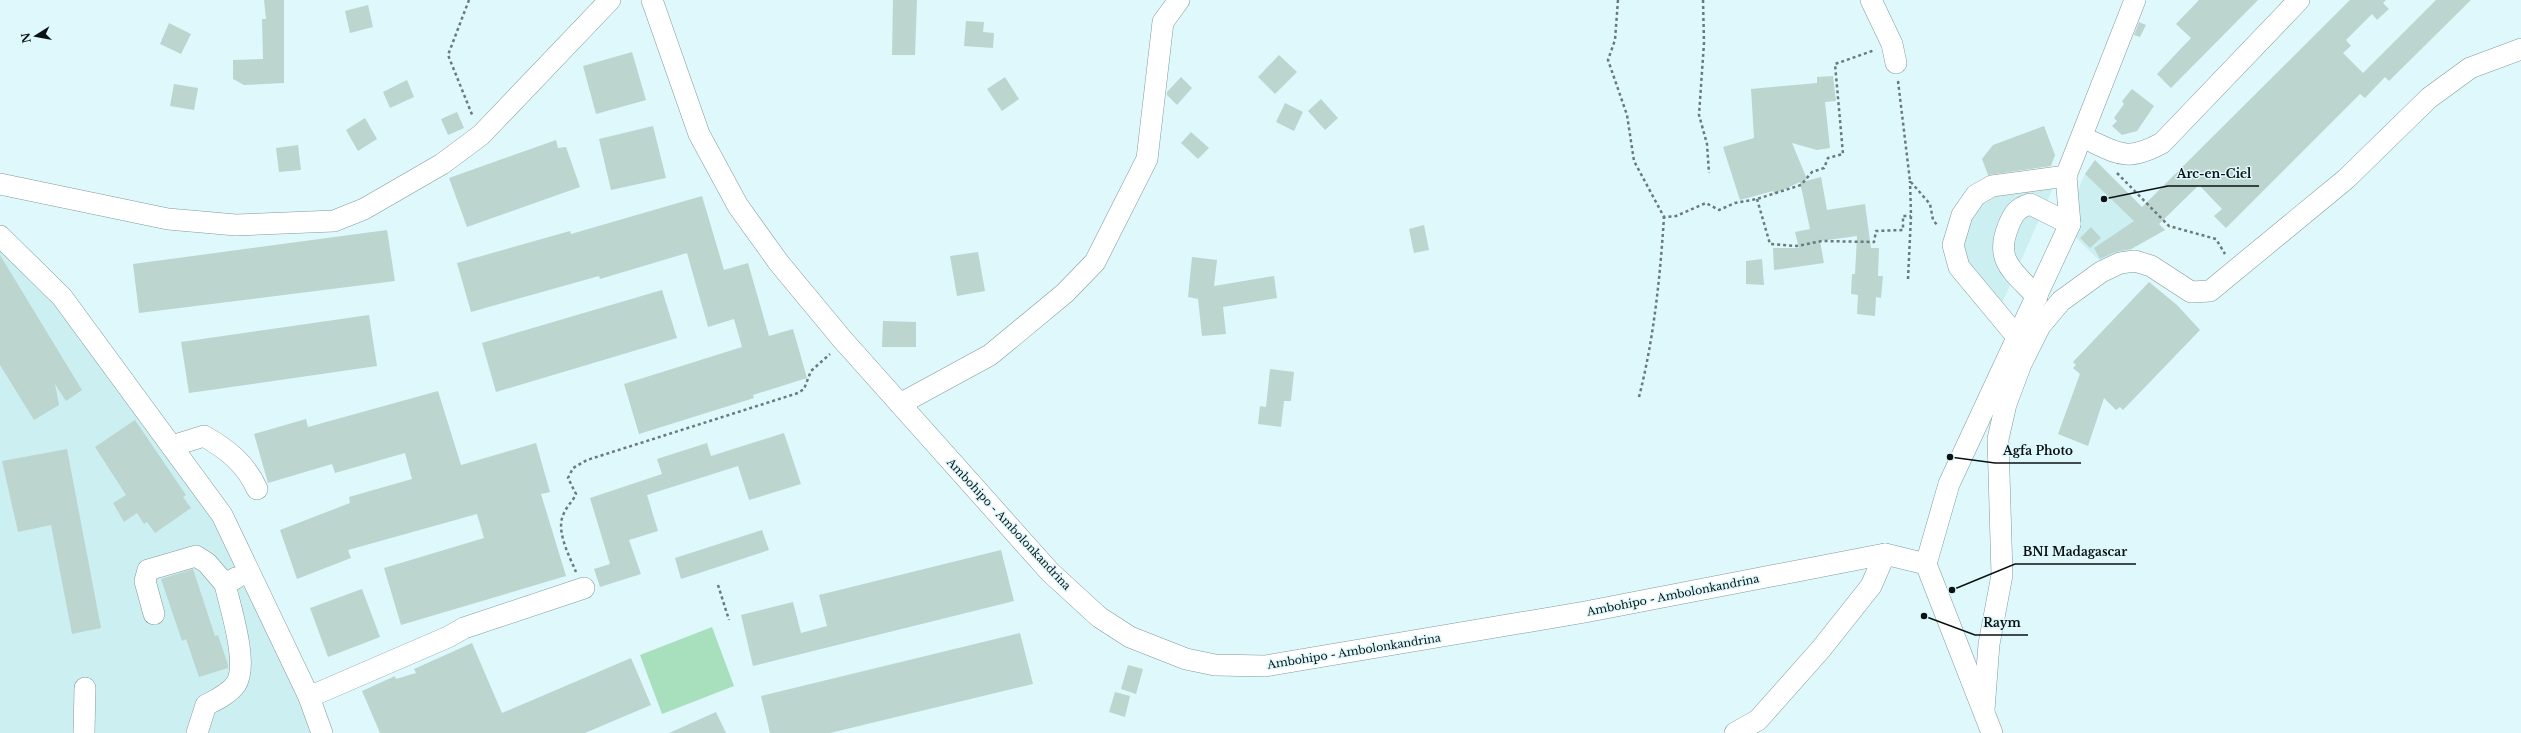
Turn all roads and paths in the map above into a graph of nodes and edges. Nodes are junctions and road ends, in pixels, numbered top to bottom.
1 (469, 0) edge
2 (610, 0) edge
3 (652, 0) edge
4 (1179, 0) edge
5 (1618, 0) edge
6 (1703, 0) edge
7 (1871, 0) edge
8 (2135, 0) edge
9 (2299, 0) edge
10 (2521, 49) edge
11 (1894, 54) junction
12 (481, 135) junction
13 (2082, 137) junction
14 (2120, 154) junction
15 (1709, 173) dead end
16 (2066, 176) junction
17 (1910, 181) junction
18 (0, 184) edge
19 (1757, 200) junction
20 (1911, 216) junction
21 (1664, 217) junction
22 (2070, 224) junction
23 (0, 236) edge
24 (1953, 245) junction
25 (2235, 271) junction
26 (1908, 279) dead end
27 (2037, 297) junction
28 (2018, 338) junction
29 (842, 339) junction
30 (1639, 397) dead end
31 (900, 404) junction
32 (172, 446) junction
33 (257, 489) dead end
34 (1885, 554) junction
35 (1926, 564) junction
36 (249, 570) junction
37 (225, 584) junction
38 (718, 585) dead end
39 (584, 588) joint
40 (154, 614) dead end
41 (729, 620) dead end
42 (85, 688) dead end
43 (309, 697) junction
44 (1984, 710) junction
45 (84, 733) edge
46 (197, 733) edge
47 (322, 733) edge
48 (1735, 733) edge
49 (1992, 733) edge

1 - 12 path
2 - 12 street
3 - 29 street, Ambohipo - Ambolonkandrina
4 - 31 street
5 - 21 path
6 - 15 path
7 - 11 street
8 - 13 street
9 - 14 street
10 - 25 street
11 - 17 path
11 - 19 path
12 - 18 street
13 - 14 street
13 - 16 street
14 - 25 path
16 - 22 street
16 - 24 street
17 - 20 path
17 - 24 path
19 - 20 path
19 - 21 path
20 - 26 path
21 - 30 path
22 - 27 street
22 - 27 street
23 - 32 street
24 - 28 street
25 - 44 street
27 - 28 street
28 - 35 street
29 - 31 street, Ambohipo - Ambolonkandrina
29 - 39 path
31 - 34 street, Ambohipo - Ambolonkandrina
32 - 33 street
32 - 36 street
34 - 35 street, Ambohipo - Ambolonkandrina
34 - 48 street
35 - 44 street
36 - 37 street
36 - 43 street
37 - 40 street
37 - 46 street
38 - 41 path
39 - 43 street
42 - 45 street
43 - 47 street
44 - 49 street

